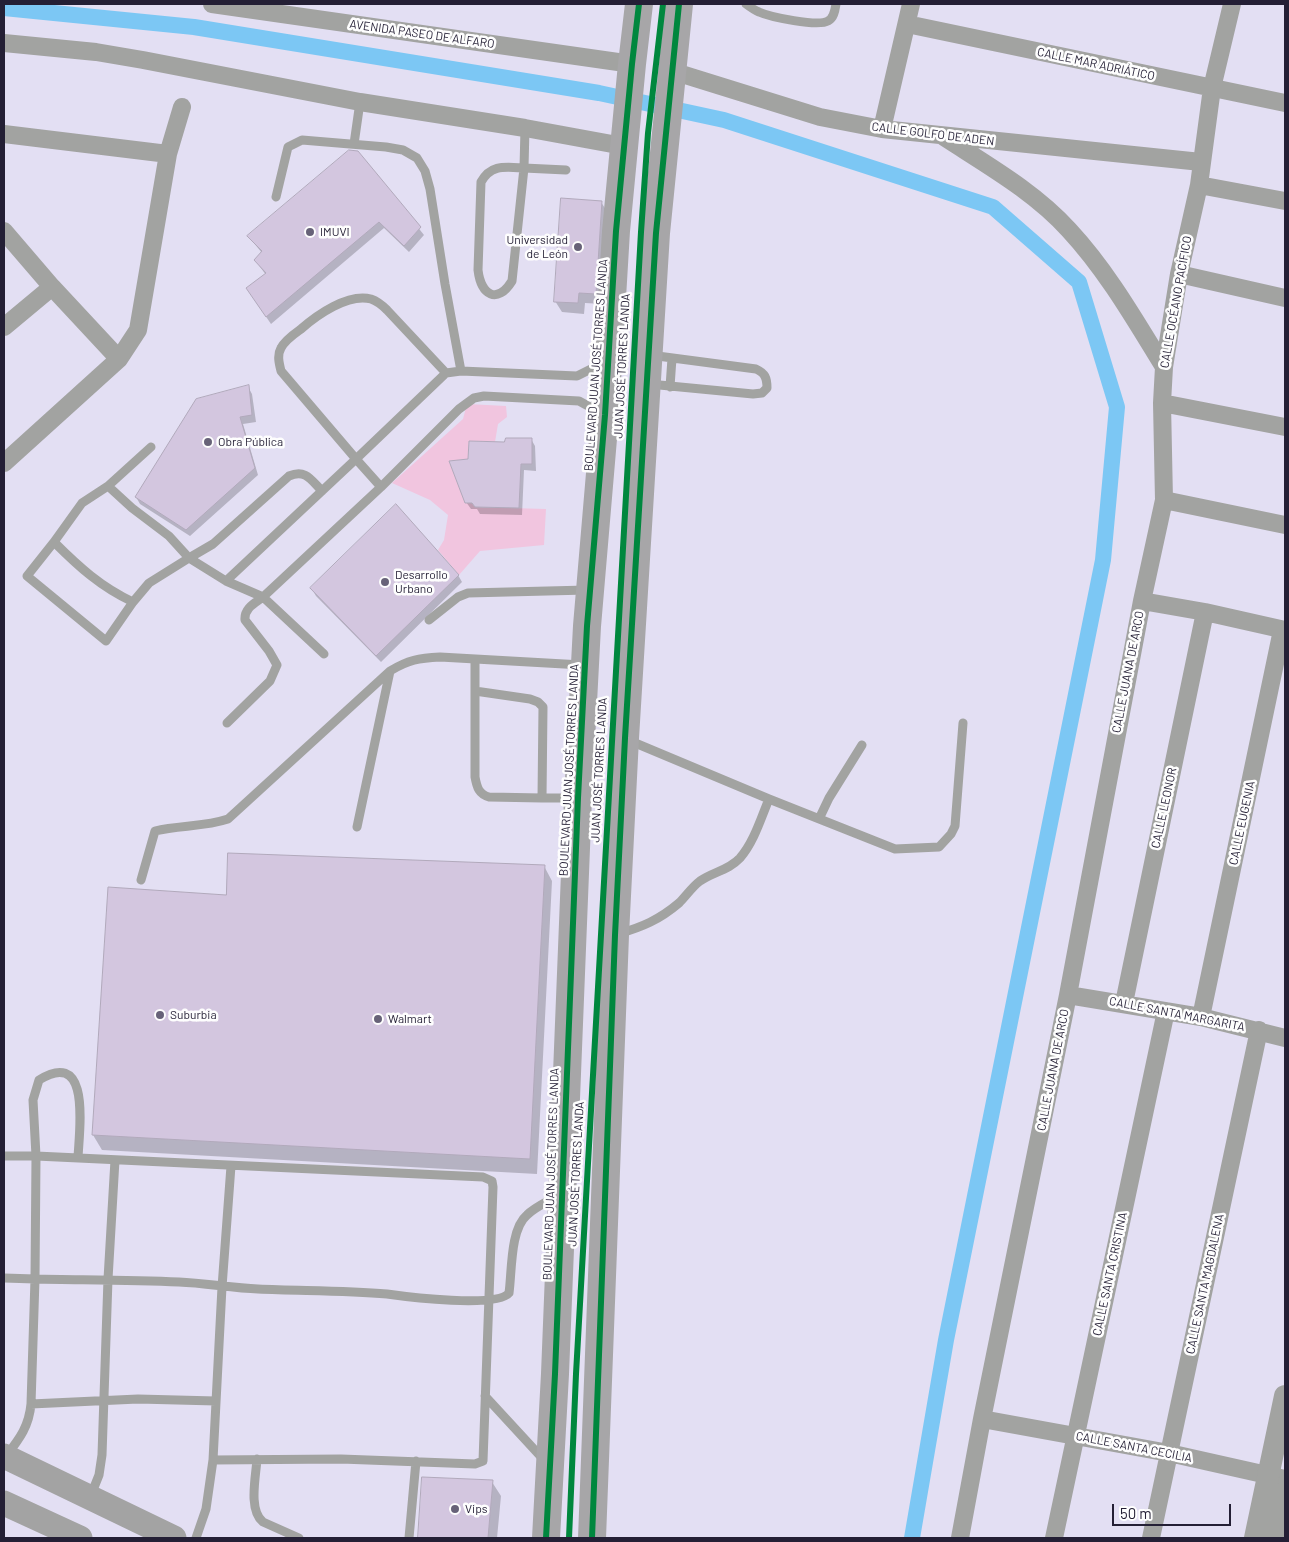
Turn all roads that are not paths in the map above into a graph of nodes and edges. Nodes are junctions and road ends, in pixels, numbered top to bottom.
1 (212, 4) edge
2 (639, 4) edge
3 (679, 4) edge
4 (746, 4) edge
5 (836, 4) edge
6 (911, 4) edge
7 (1232, 4) edge
8 (290, 10) edge
9 (907, 24) junction
10 (4, 43) edge
11 (631, 75) junction
12 (671, 81) junction
13 (1212, 88) junction
14 (360, 102) junction
15 (1285, 103) edge
16 (182, 107) dead end
17 (525, 128) junction
18 (882, 129) junction
19 (4, 134) edge
20 (942, 136) junction
21 (624, 140) junction
22 (354, 144) junction
23 (168, 154) junction
24 (1201, 162) junction
25 (524, 168) junction
26 (566, 170) dead end
27 (1198, 185) junction
28 (276, 197) dead end
29 (1285, 201) edge
30 (4, 231) edge
31 (1179, 274) junction
32 (52, 287) junction
33 (1285, 298) edge
34 (4, 327) edge
35 (660, 356) junction
36 (120, 359) junction
37 (608, 360) junction
38 (1164, 367) junction
39 (461, 371) junction
40 (446, 373) junction
41 (658, 385) junction
42 (1162, 403) junction
43 (605, 415) junction
44 (1285, 428) edge
45 (151, 447) dead end
46 (356, 460) junction
47 (4, 463) edge
48 (108, 486) junction
49 (381, 487) junction
50 (322, 491) junction
51 (1164, 500) junction
52 (1285, 525) edge
53 (54, 542) junction
54 (189, 558) junction
55 (226, 581) junction
56 (590, 590) junction
57 (263, 597) junction
58 (1142, 601) junction
59 (133, 602) junction
60 (1205, 612) junction
61 (429, 620) dead end
62 (1284, 630) edge
63 (324, 654) dead end
64 (475, 659) junction
65 (585, 665) junction
66 (390, 671) junction
67 (475, 690) junction
68 (228, 723) dead end
69 (962, 723) dead end
70 (625, 738) junction
71 (862, 745) dead end
72 (542, 798) junction
73 (578, 798) junction
74 (769, 799) junction
75 (818, 819) junction
76 (357, 827) dead end
77 (142, 880) dead end
78 (615, 935) junction
79 (1068, 995) junction
80 (1124, 1003) junction
81 (1166, 1011) junction
82 (1201, 1017) junction
83 (1259, 1030) junction
84 (1285, 1038) edge
85 (4, 1156) edge
86 (36, 1156) junction
87 (78, 1158) junction
88 (115, 1160) junction
89 (231, 1166) junction
90 (562, 1193) junction
91 (4, 1278) edge
92 (35, 1279) junction
93 (108, 1279) junction
94 (222, 1287) junction
95 (490, 1300) junction
96 (485, 1396) junction
97 (1285, 1396) edge
98 (104, 1401) junction
99 (216, 1401) junction
100 (31, 1404) junction
101 (982, 1419) junction
102 (1076, 1436) junction
103 (1169, 1453) junction
104 (4, 1457) edge
105 (257, 1459) junction
106 (213, 1460) junction
107 (416, 1461) junction
108 (550, 1466) junction
109 (1277, 1477) edge
110 (1285, 1492) edge
111 (90, 1498) junction
112 (4, 1503) edge
113 (593, 1534) edge
114 (545, 1536) edge
115 (80, 1538) edge
116 (174, 1538) edge
117 (196, 1538) edge
118 (299, 1538) edge
119 (409, 1538) edge
120 (960, 1538) edge
121 (1054, 1538) edge
122 (1151, 1538) edge
123 (1255, 1538) edge
124 (1276, 1538) edge

1 - 8 street, AVENIDA PASEO DE ALFARO
2 - 11 main road, BOULEVARD JUAN JOSÉ TORRES LANDA
3 - 12 main road
4 - 5 lane
6 - 9 street
7 - 13 street, CALLE OCÉANO PACÍFICO
8 - 11 street, AVENIDA PASEO DE ALFARO
9 - 13 street, CALLE MAR ADRIÁTICO
9 - 18 street
10 - 14 street
11 - 21 main road, BOULEVARD JUAN JOSÉ TORRES LANDA
12 - 18 street, CALLE GOLFO DE ADEN
12 - 35 main road
13 - 15 street, CALLE MAR ADRIÁTICO
13 - 24 street, CALLE OCÉANO PACÍFICO
14 - 17 street
14 - 22 lane
16 - 23 street
17 - 21 street
17 - 25 lane
18 - 20 street, CALLE GOLFO DE ADEN
19 - 23 street
20 - 24 street, CALLE GOLFO DE ADEN
20 - 38 street
21 - 37 main road, BOULEVARD JUAN JOSÉ TORRES LANDA
22 - 28 lane
22 - 39 lane
23 - 36 street
24 - 27 street, CALLE OCÉANO PACÍFICO
25 - 25 lane
25 - 26 lane
27 - 29 street
27 - 31 street, CALLE OCÉANO PACÍFICO
30 - 32 street
31 - 33 street
31 - 38 street, CALLE OCÉANO PACÍFICO
32 - 34 street
32 - 36 street
35 - 41 main road
35 - 41 lane
36 - 47 street
37 - 39 lane
37 - 43 main road, BOULEVARD JUAN JOSÉ TORRES LANDA
38 - 42 street, CALLE OCÉANO PACÍFICO
39 - 40 lane
40 - 46 lane
40 - 46 lane
41 - 70 main road
42 - 44 street
42 - 51 street, CALLE OCÉANO PACÍFICO
43 - 49 lane
43 - 56 main road, BOULEVARD JUAN JOSÉ TORRES LANDA
45 - 48 lane
46 - 49 lane
46 - 50 lane
48 - 53 lane
48 - 54 lane
49 - 57 lane
50 - 54 lane
50 - 55 lane
51 - 52 street
51 - 58 street, CALLE OCÉANO PACÍFICO
53 - 59 lane
53 - 59 lane
54 - 55 lane
54 - 59 lane
55 - 57 lane
56 - 61 lane
56 - 65 main road, BOULEVARD JUAN JOSÉ TORRES LANDA
57 - 63 lane
57 - 68 lane
58 - 60 street
58 - 79 street, CALLE JUANA DE ARCO
60 - 62 street
60 - 80 street, CALLE LEONOR
62 - 82 street, CALLE EUGENIA
64 - 65 lane
64 - 66 lane
64 - 67 lane
65 - 73 main road, BOULEVARD JUAN JOSÉ TORRES LANDA
66 - 76 lane
66 - 77 lane
67 - 72 lane
67 - 72 lane
69 - 75 lane
70 - 74 lane
70 - 78 main road
71 - 75 lane
72 - 73 lane
73 - 90 main road, BOULEVARD JUAN JOSÉ TORRES LANDA
74 - 75 lane
74 - 78 lane
78 - 113 main road
79 - 80 street, CALLE SANTA MARGARITA
79 - 101 street, CALLE JUANA DE ARCO
80 - 81 street, CALLE SANTA MARGARITA
81 - 82 street, CALLE SANTA MARGARITA
81 - 102 street, CALLE SANTA CRISTINA
82 - 83 street, CALLE SANTA MARGARITA
83 - 84 street, CALLE SANTA MARGARITA
83 - 103 street, CALLE SANTA MAGDALENA
85 - 86 lane
86 - 87 lane
86 - 87 lane
86 - 92 lane
87 - 88 lane
88 - 89 lane
88 - 93 lane
89 - 94 lane
89 - 95 lane
90 - 95 lane
90 - 108 main road, BOULEVARD JUAN JOSÉ TORRES LANDA
91 - 92 lane
92 - 93 lane
92 - 100 lane
93 - 94 lane
93 - 98 lane
94 - 95 lane
94 - 99 lane
95 - 96 lane
96 - 107 lane
96 - 108 lane
97 - 109 street
98 - 99 lane
98 - 100 lane
98 - 111 lane
99 - 106 lane
100 - 104 lane
101 - 102 street, CALLE SANTA CECILIA
101 - 120 street, CALLE JUANA DE ARCO
102 - 103 street, CALLE SANTA CECILIA
102 - 121 street, CALLE SANTA CRISTINA
103 - 109 street, CALLE SANTA CECILIA
103 - 122 street, CALLE SANTA MAGDALENA
104 - 111 main road
105 - 106 lane
105 - 107 lane
105 - 118 lane
106 - 117 lane
107 - 119 lane
108 - 114 main road, BOULEVARD JUAN JOSÉ TORRES LANDA
109 - 123 street
110 - 124 street
111 - 116 main road
112 - 115 main road

